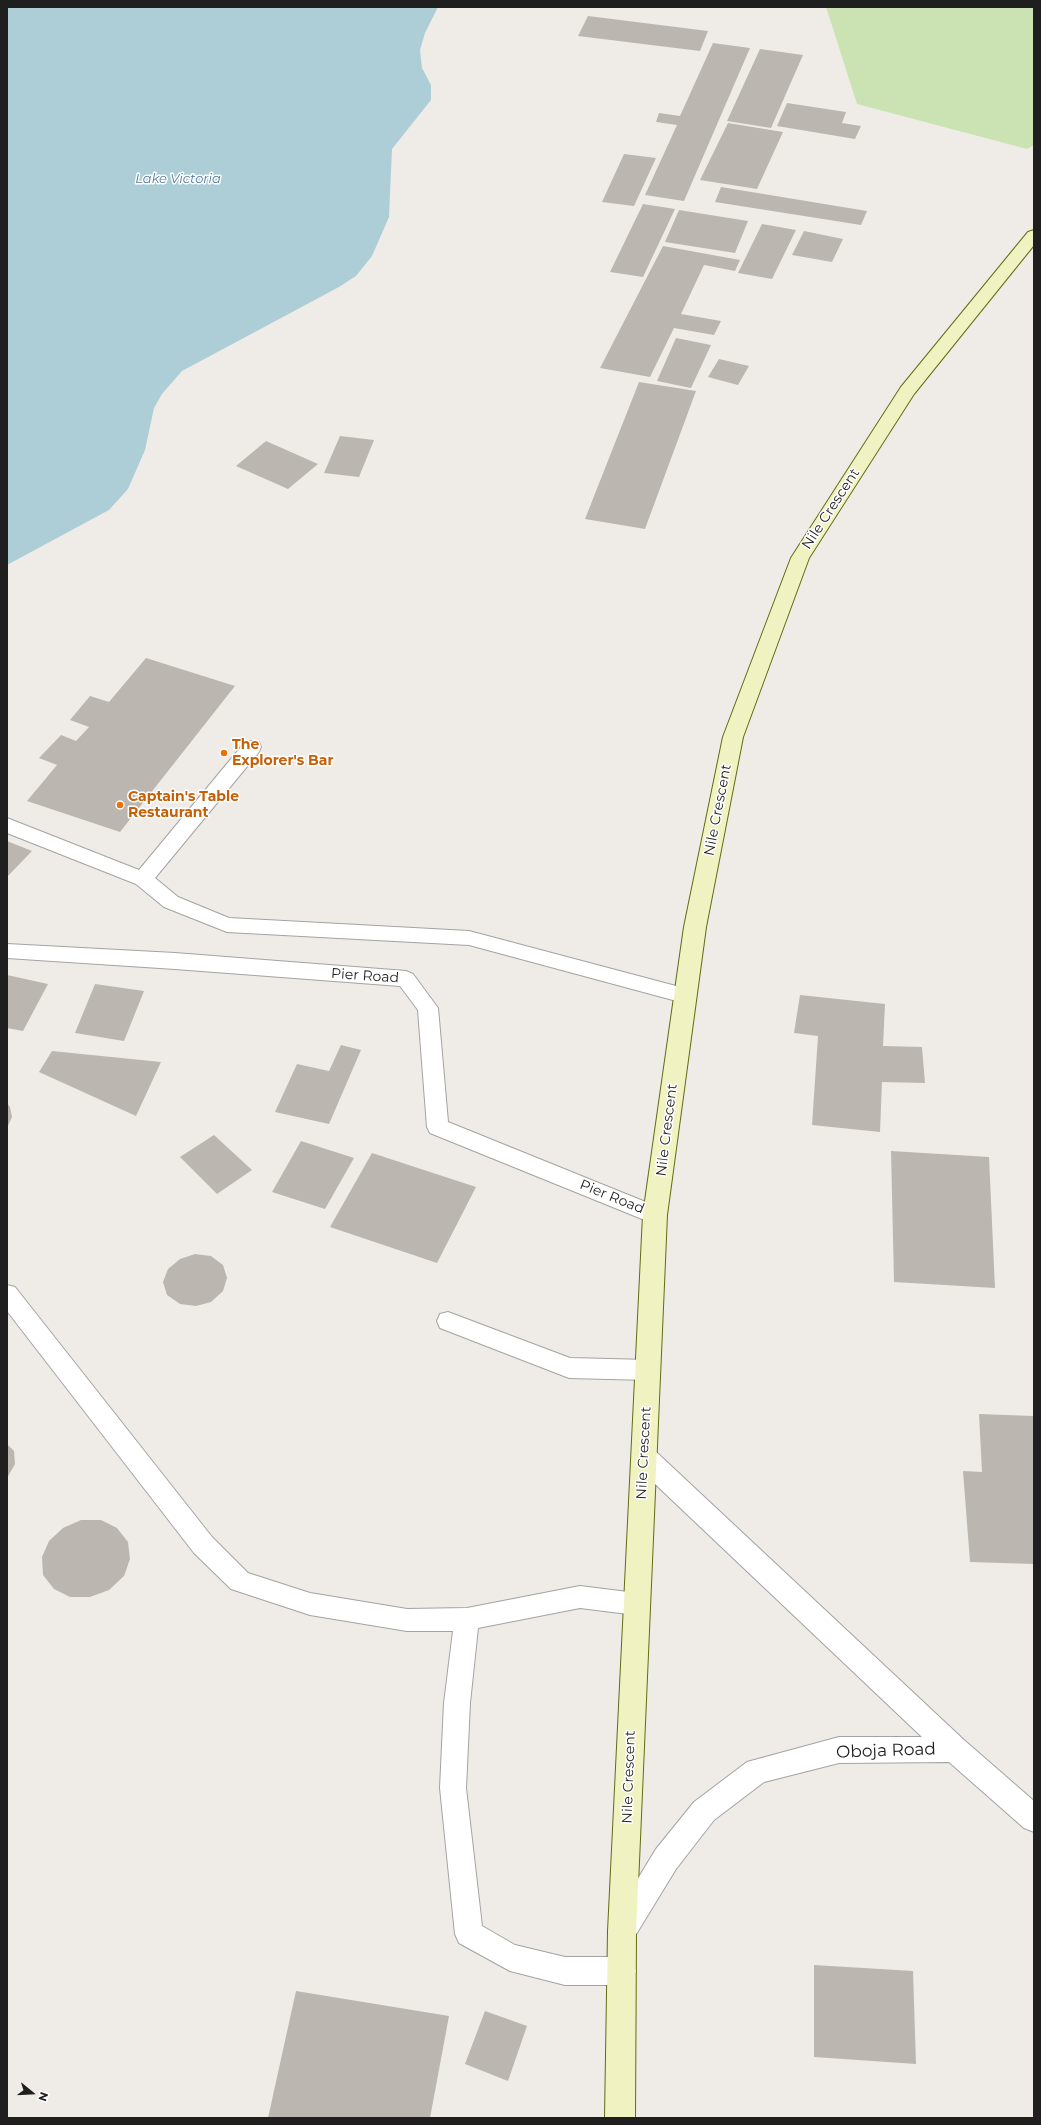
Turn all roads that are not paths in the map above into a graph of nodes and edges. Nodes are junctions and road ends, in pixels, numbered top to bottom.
1 (1034, 235) edge
2 (252, 747) dead end
3 (7, 825) edge
4 (143, 879) junction
5 (7, 951) edge
6 (684, 995) junction
7 (656, 1215) junction
8 (7, 1294) edge
9 (448, 1321) dead end
10 (648, 1370) junction
11 (644, 1457) junction
12 (636, 1604) junction
13 (467, 1619) junction
14 (954, 1749) junction
15 (1034, 1819) edge
16 (622, 1931) junction
17 (622, 1971) junction
18 (620, 2118) edge

1 - 6 street, Nile Crescent
2 - 4 lane
3 - 4 lane
4 - 6 lane
5 - 7 lane, Pier Road
6 - 7 street, Nile Crescent
7 - 10 street, Nile Crescent
8 - 13 lane
9 - 10 lane
10 - 11 street, Nile Crescent
11 - 12 street, Nile Crescent
11 - 14 street
12 - 13 lane
12 - 16 street, Nile Crescent
13 - 17 lane
14 - 15 street, Oboja Road
14 - 16 street, Oboja Road
16 - 17 street, Nile Crescent
17 - 18 street, Nile Crescent

